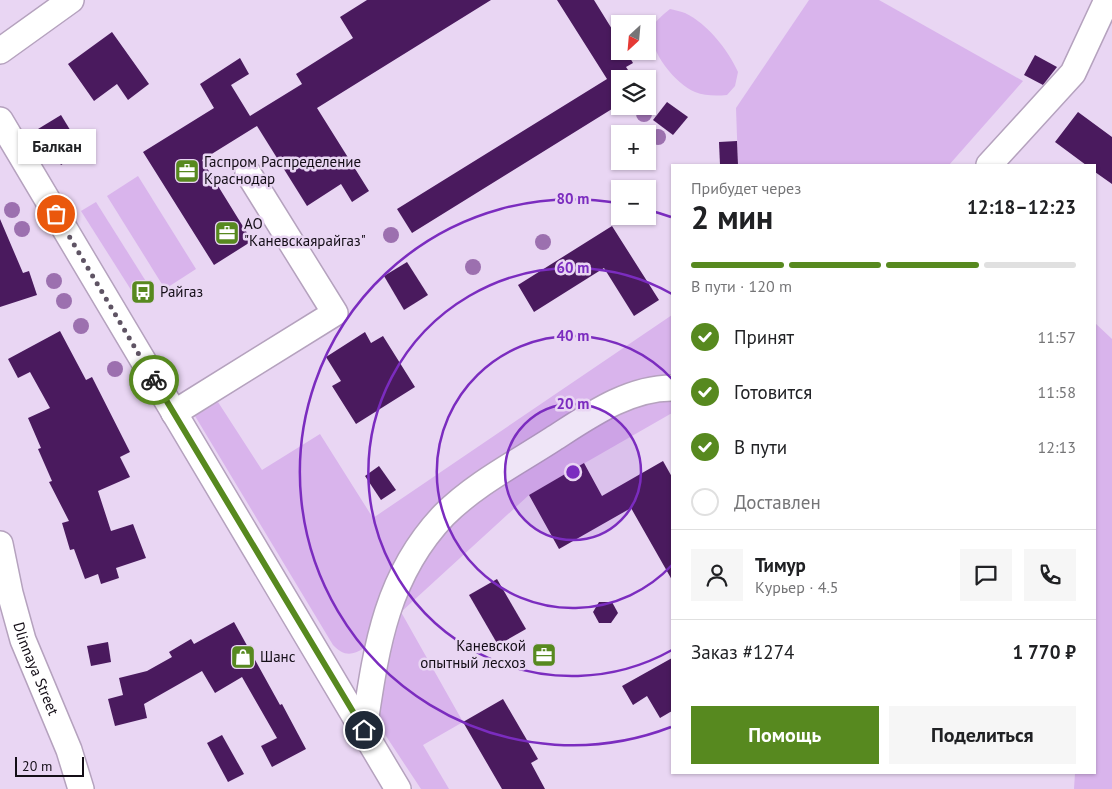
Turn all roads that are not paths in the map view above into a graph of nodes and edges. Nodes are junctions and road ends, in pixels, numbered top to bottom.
1 (71, 0) edge
2 (1108, 0) edge
3 (0, 52) edge
4 (0, 120) edge
5 (990, 164) edge
6 (248, 174) dead end
7 (671, 388) edge
8 (174, 413) junction
9 (0, 544) edge
10 (364, 730) junction
11 (81, 789) edge
12 (398, 789) edge

1 - 3 street
2 - 5 street
4 - 8 street
6 - 8 street
7 - 10 street
8 - 10 street
9 - 11 street, Dlinnaya Street
10 - 12 street

